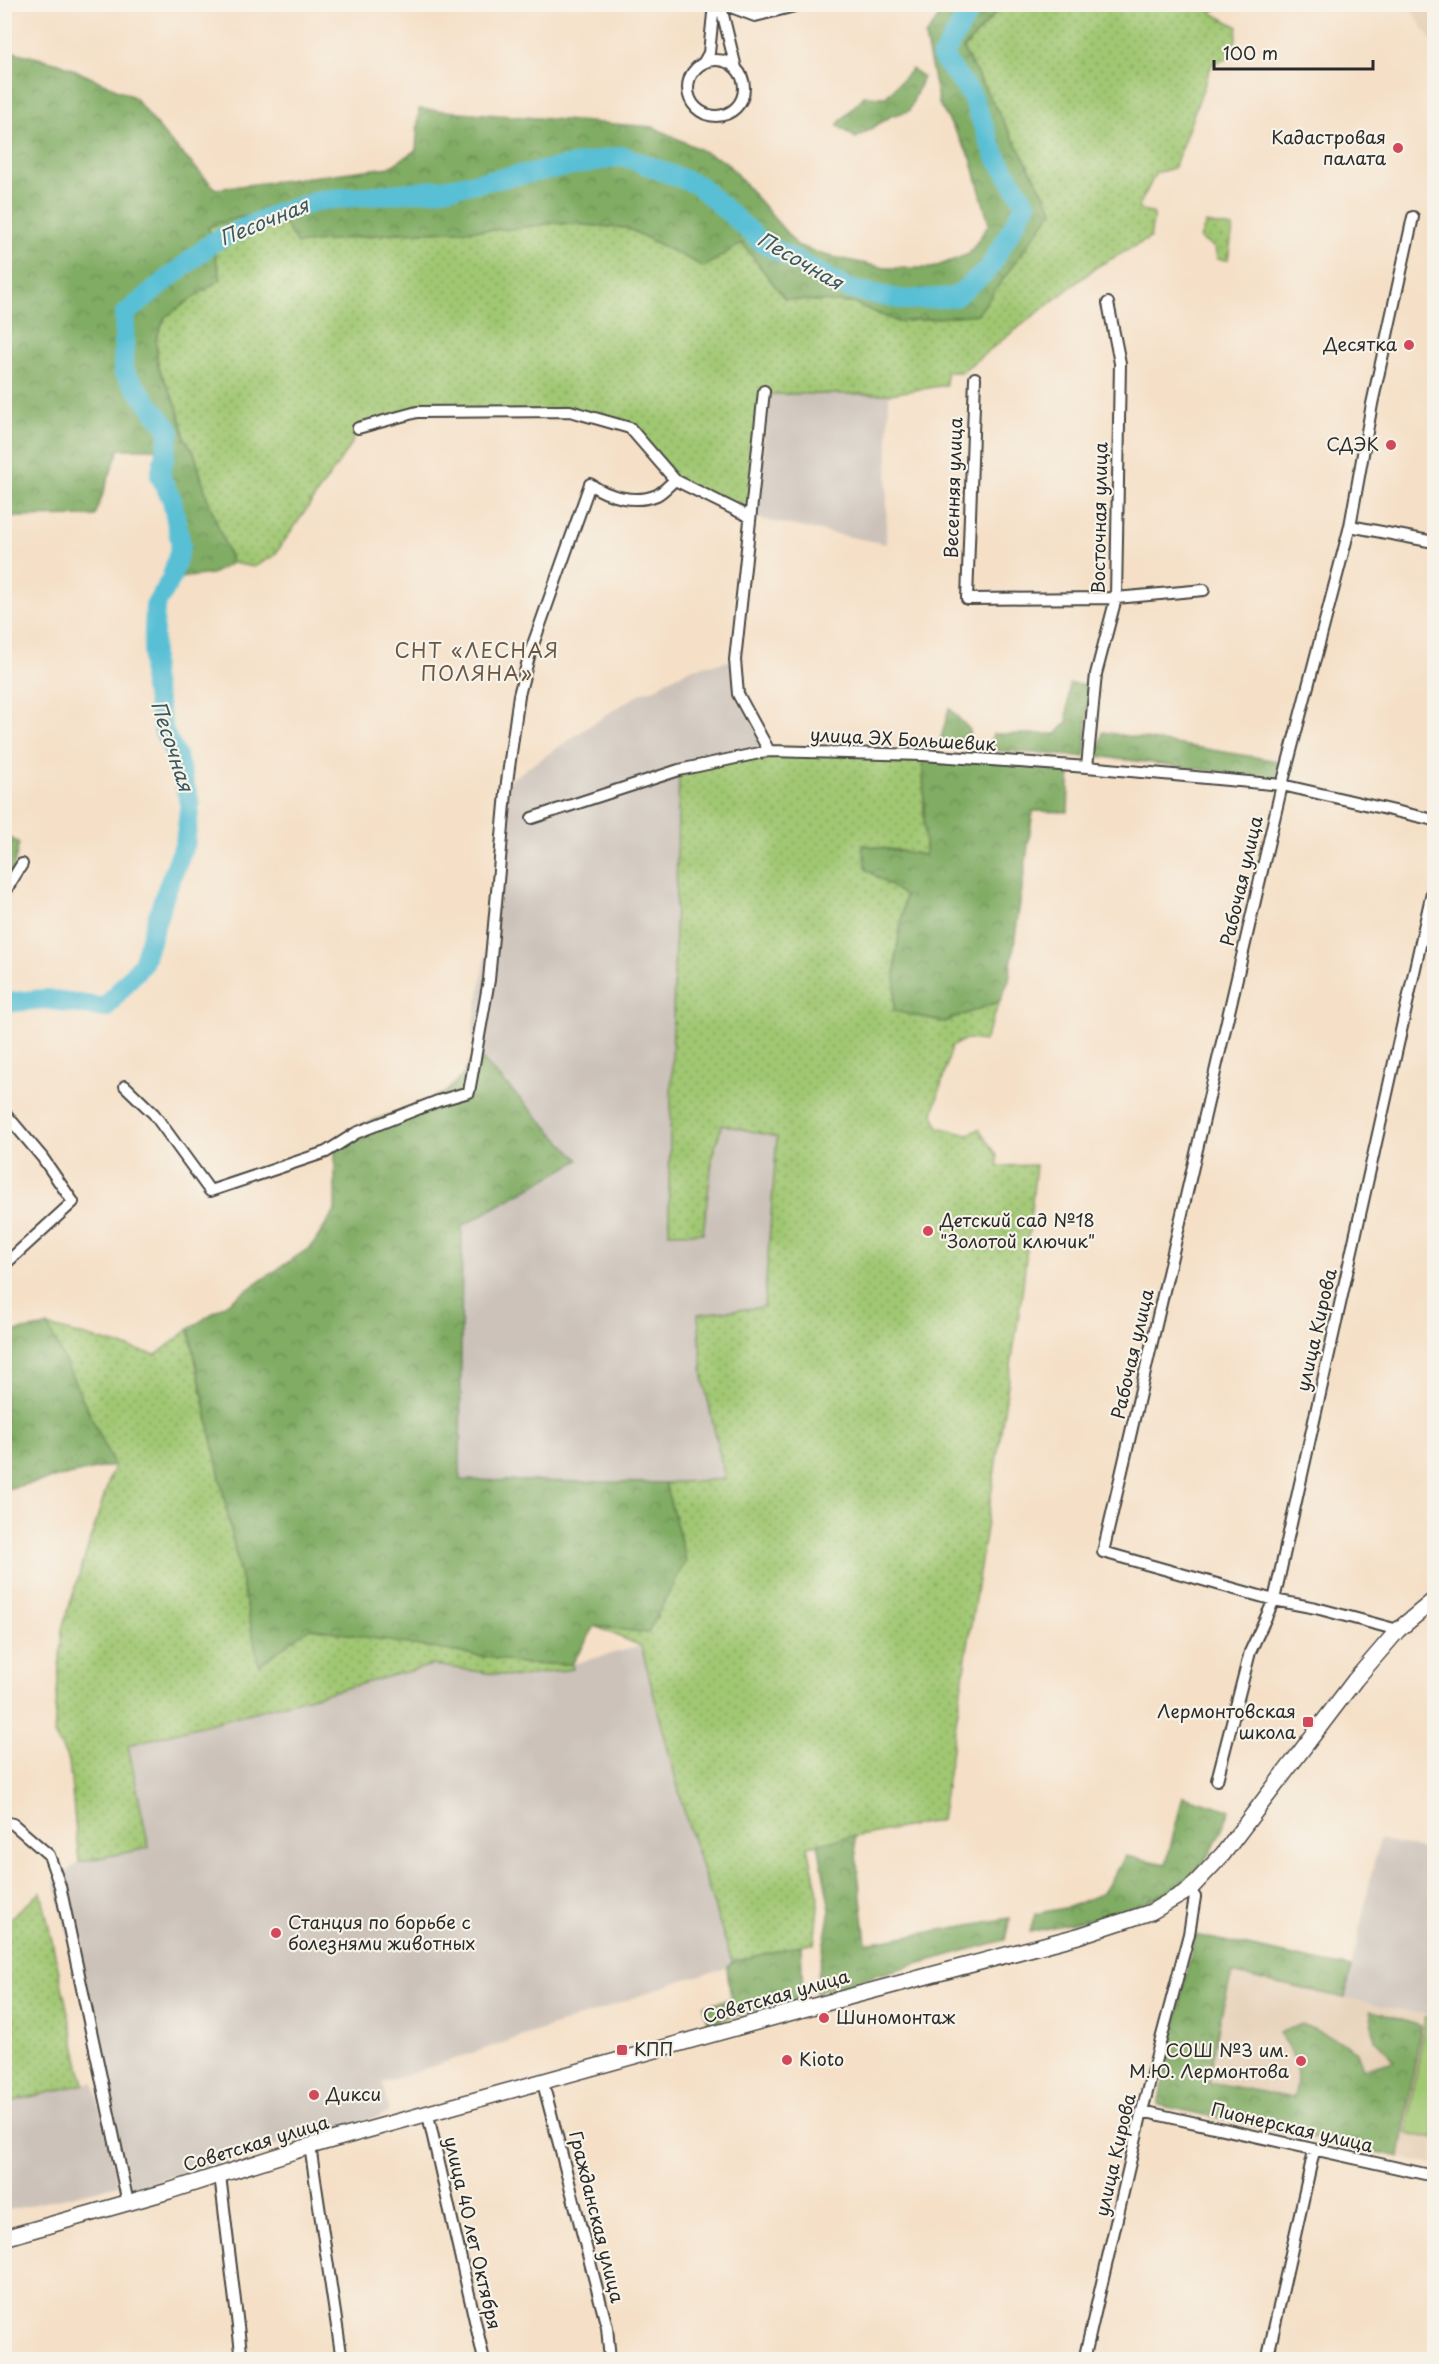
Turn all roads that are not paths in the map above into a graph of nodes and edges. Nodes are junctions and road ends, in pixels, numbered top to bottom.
1 (715, 4) edge
2 (723, 4) edge
3 (803, 4) edge
4 (704, 62) junction
5 (736, 68) junction
6 (1413, 217) dead end
7 (1108, 303) dead end
8 (975, 378) dead end
9 (764, 391) dead end
10 (358, 428) dead end
11 (675, 480) junction
12 (748, 516) dead end
13 (1350, 526) junction
14 (1434, 542) edge
15 (1204, 590) dead end
16 (1116, 598) junction
17 (769, 752) junction
18 (1087, 767) junction
19 (1282, 785) junction
20 (532, 819) dead end
21 (1434, 820) edge
22 (22, 864) dead end
23 (1434, 884) edge
24 (4, 893) edge
25 (125, 1086) dead end
26 (4, 1112) edge
27 (4, 1265) edge
28 (1274, 1600) junction
29 (1434, 1600) edge
30 (1398, 1629) junction
31 (1217, 1780) dead end
32 (4, 1822) edge
33 (1189, 1890) junction
34 (543, 2083) junction
35 (1142, 2111) junction
36 (428, 2115) junction
37 (310, 2146) junction
38 (1314, 2151) junction
39 (220, 2175) junction
40 (1434, 2176) edge
41 (128, 2203) junction
42 (4, 2238) edge
43 (242, 2360) edge
44 (342, 2360) edge
45 (484, 2360) edge
46 (610, 2360) edge
47 (1084, 2360) edge
48 (1267, 2360) edge

1 - 4 street
1 - 5 street
2 - 3 street
4 - 5 street
4 - 5 street
6 - 13 street, Рабочая улица
7 - 16 street, Восточная улица
8 - 16 street, Весенняя улица
9 - 17 street
10 - 11 street
11 - 12 street
11 - 25 street
13 - 14 street
13 - 19 street, Рабочая улица
15 - 16 street
16 - 18 street, Восточная улица
17 - 18 street, улица ЭХ Большевик
17 - 20 street, улица ЭХ Большевик
18 - 19 street, улица ЭХ Большевик
19 - 21 street, улица ЭХ Большевик
19 - 28 street, Рабочая улица
22 - 24 street
23 - 28 street, улица Кирова
26 - 27 street
28 - 30 street
28 - 31 street, улица Кирова
29 - 30 main road, Советская улица
30 - 33 main road, Советская улица
32 - 41 street
33 - 34 main road, Советская улица
33 - 35 street, улица Кирова
34 - 36 main road, Советская улица
34 - 46 street, Гражданская улица
35 - 38 street, Пионерская улица
35 - 47 street, улица Кирова
36 - 37 main road, Советская улица
36 - 45 street, улица 40 лет Октября
37 - 39 main road, Советская улица
37 - 44 street
38 - 40 street, Пионерская улица
38 - 48 street
39 - 41 main road, Советская улица
39 - 43 street
41 - 42 main road, Советская улица

